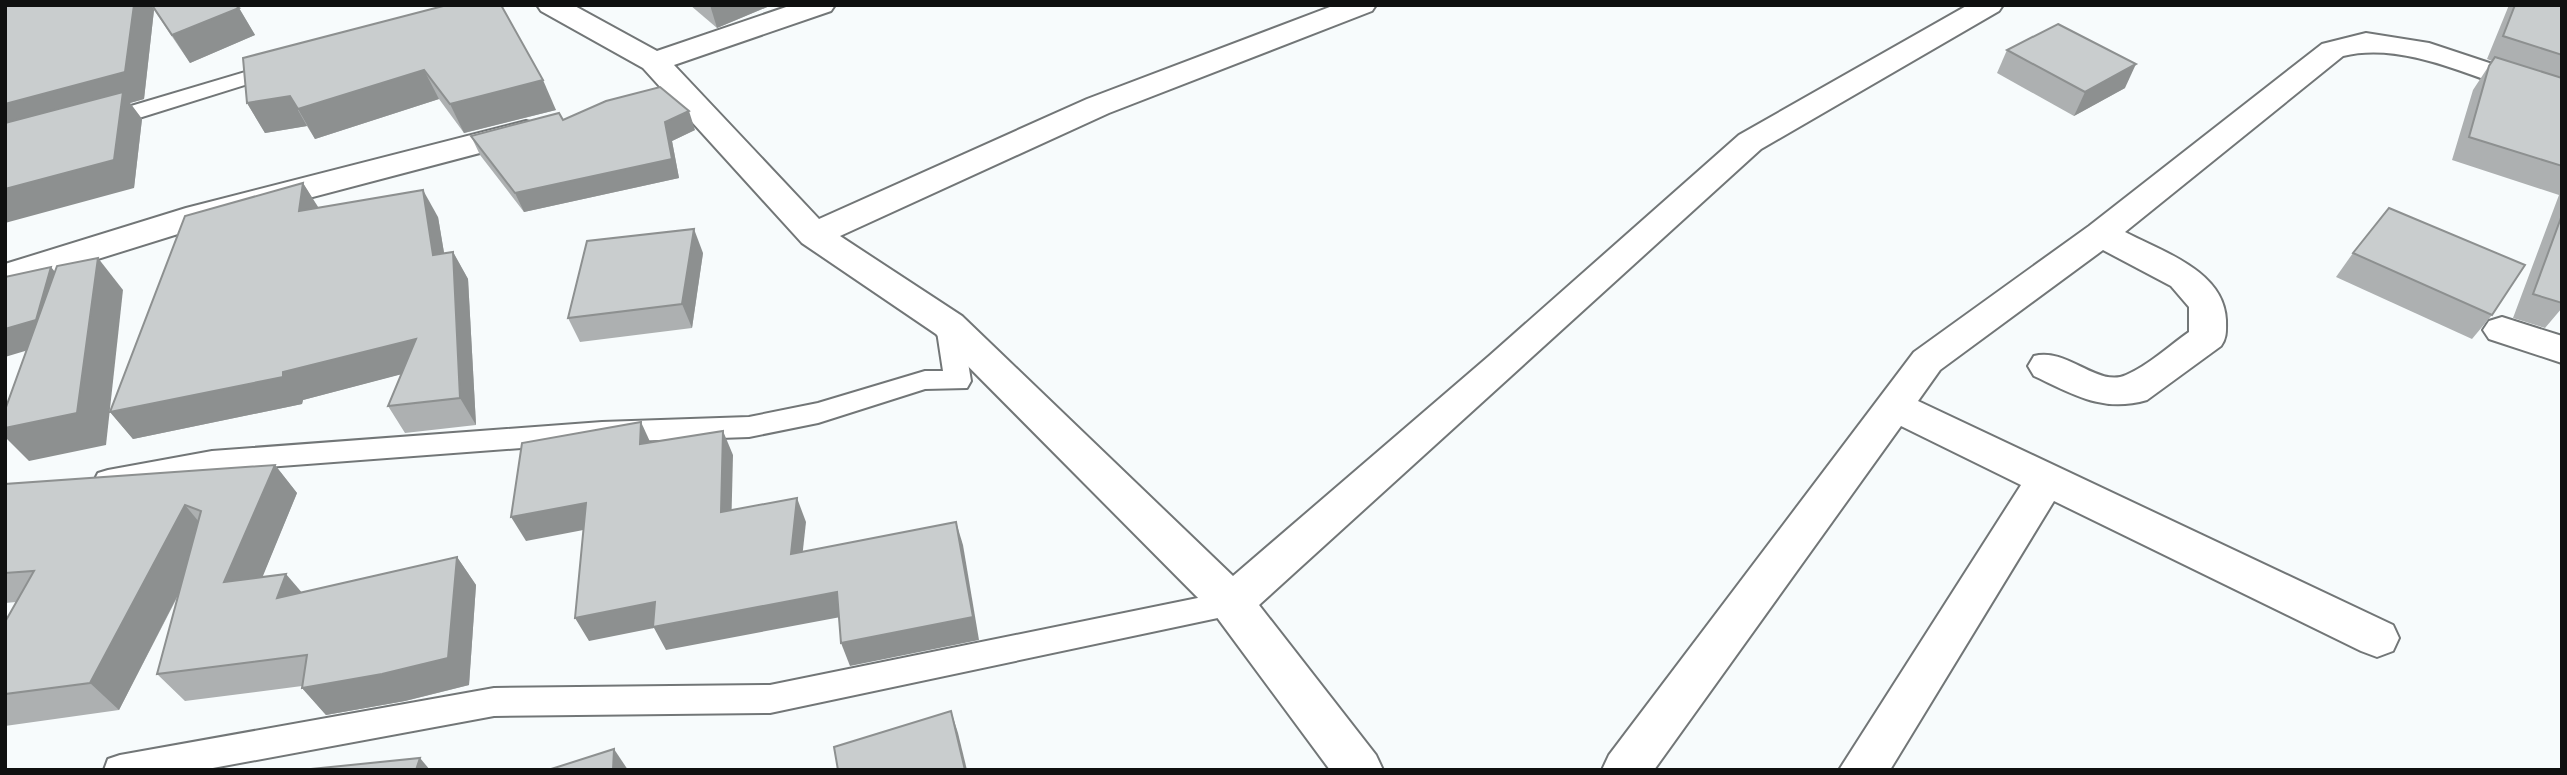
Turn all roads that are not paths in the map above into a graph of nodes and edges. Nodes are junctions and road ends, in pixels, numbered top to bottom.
1 (551, 5) edge
2 (821, 5) edge
3 (1362, 5) edge
4 (1989, 5) edge
5 (301, 61) edge
6 (661, 83) junction
7 (2562, 97) edge
8 (557, 123) edge
9 (77, 129) edge
10 (2101, 234) junction
11 (814, 236) junction
12 (5, 276) edge
13 (949, 325) junction
14 (2502, 330) dead end
15 (2562, 350) edge
16 (2047, 366) dead end
17 (1894, 406) junction
18 (2046, 479) junction
19 (83, 486) edge
20 (1232, 603) junction
21 (2377, 638) dead end
22 (120, 770) edge
23 (1359, 770) edge
24 (1626, 770) edge
25 (1863, 770) edge

1 - 6 street
2 - 6 street
3 - 11 street
4 - 20 street
5 - 9 lane
6 - 11 street
7 - 10 street
8 - 12 street
10 - 16 street
10 - 17 street
11 - 13 street
13 - 19 lane
13 - 20 street
14 - 15 street
17 - 18 street
17 - 24 street
18 - 21 street
18 - 25 street
20 - 22 lane
20 - 23 street

